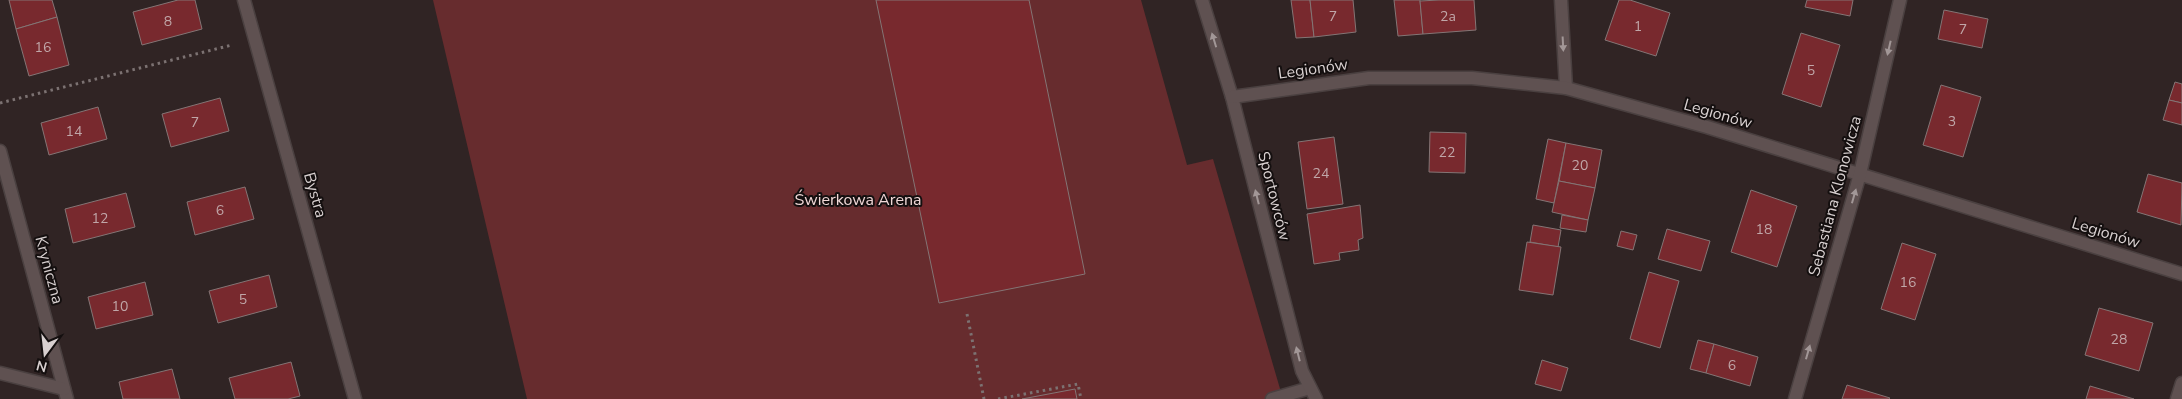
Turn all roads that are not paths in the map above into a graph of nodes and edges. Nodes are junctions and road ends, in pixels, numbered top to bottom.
1 (244, 0) edge
2 (1202, 0) edge
3 (1561, 0) edge
4 (1900, 0) edge
5 (1566, 88) junction
6 (1232, 97) junction
7 (0, 150) edge
8 (1860, 174) junction
9 (2182, 274) edge
10 (0, 373) edge
11 (2182, 383) edge
12 (1313, 393) edge
13 (66, 394) edge
14 (355, 399) edge
15 (1272, 399) edge
16 (1795, 399) edge
17 (2177, 399) edge

1 - 14 street, Bystra
6 -> 2 street, Sportowców
3 -> 5 street
4 -> 8 street, Sebastiana Klonowicza
5 - 6 street, Legionów
5 - 8 street, Legionów
12 -> 6 street, Sportowców
7 - 13 street, Kryniczna
8 - 9 street, Legionów
16 -> 8 street, Sebastiana Klonowicza
10 - 13 street
11 - 17 street
12 - 15 street

